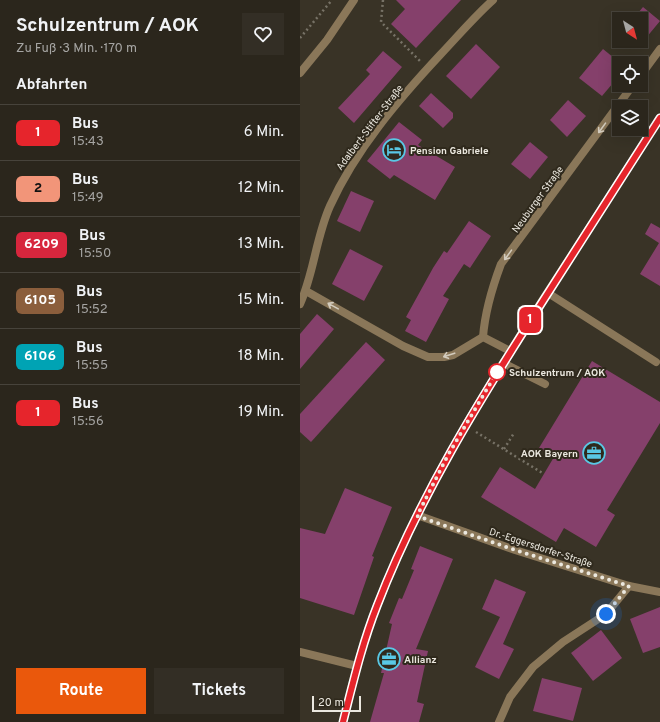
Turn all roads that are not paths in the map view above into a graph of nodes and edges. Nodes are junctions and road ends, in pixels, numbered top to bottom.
1 (354, 0) edge
2 (493, 0) edge
3 (660, 49) edge
4 (648, 65) edge
5 (300, 73) edge
6 (628, 92) edge
7 (660, 118) edge
8 (306, 291) junction
9 (548, 293) junction
10 (300, 304) edge
11 (483, 337) junction
12 (510, 351) junction
13 (503, 362) junction
14 (656, 362) dead end
15 (545, 384) dead end
16 (417, 516) junction
17 (629, 586) junction
18 (660, 592) edge
19 (300, 652) edge
20 (357, 666) junction
21 (343, 722) edge
22 (499, 722) edge

1 - 5 street
2 - 8 street, Adalbert-Stifter-Straße
3 - 4 street
6 -> 11 street, Neuburger Straße
7 - 9 street
8 - 10 street, Adalbert-Stifter-Straße
11 -> 8 street
9 - 12 street
9 - 14 street
11 - 12 street
12 - 13 street
13 - 15 street
13 - 16 street
16 - 17 street, Dr.-Eggersdorfer-Straße
16 - 20 street
17 - 18 street, Dr.-Eggersdorfer-Straße
17 - 22 street
19 - 20 street
20 - 21 street

